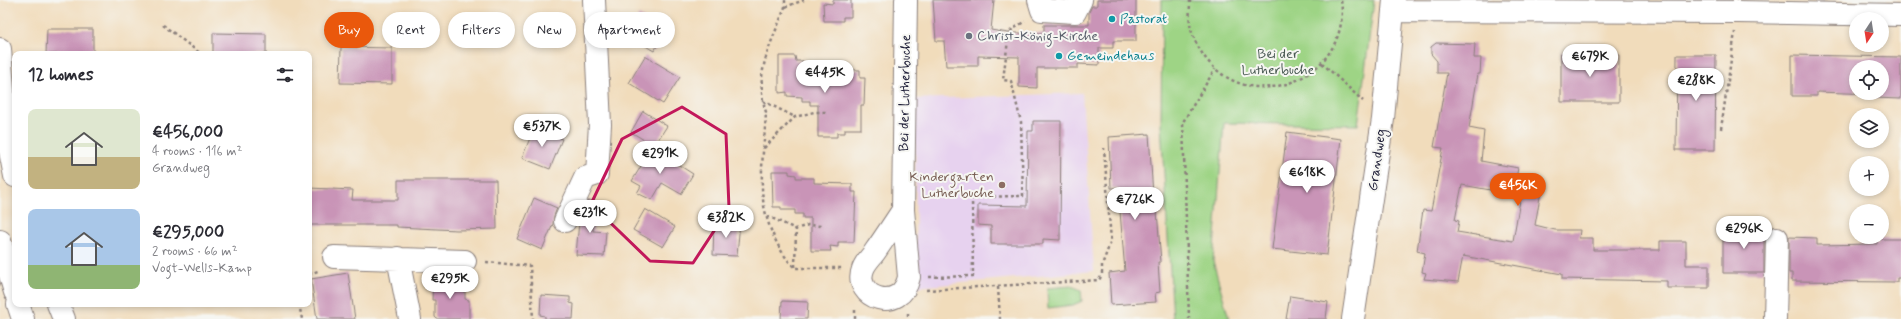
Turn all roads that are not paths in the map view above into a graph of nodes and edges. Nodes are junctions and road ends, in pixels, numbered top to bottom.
1 (594, 0) edge
2 (906, 0) edge
3 (1081, 0) edge
4 (1041, 5) edge
5 (1393, 6) edge
6 (1901, 15) edge
7 (0, 49) edge
8 (12, 161) edge
9 (903, 210) junction
10 (564, 220) dead end
11 (1777, 238) dead end
12 (0, 241) edge
13 (334, 257) dead end
14 (398, 258) junction
15 (465, 260) road end
16 (12, 282) edge
17 (19, 307) edge
18 (59, 307) edge
19 (23, 319) edge
20 (64, 319) edge
21 (410, 319) edge
22 (1353, 319) edge
23 (1775, 319) edge

1 - 10 street
2 - 9 street, Bei der Lutherbuche
3 - 4 street
5 - 6 street
5 - 22 street, Grandweg
7 - 8 street
9 - 9 street, Bei der Lutherbuche
11 - 23 street
12 - 16 street
13 - 14 street
14 - 15 street
14 - 21 street
17 - 19 street
18 - 20 street

